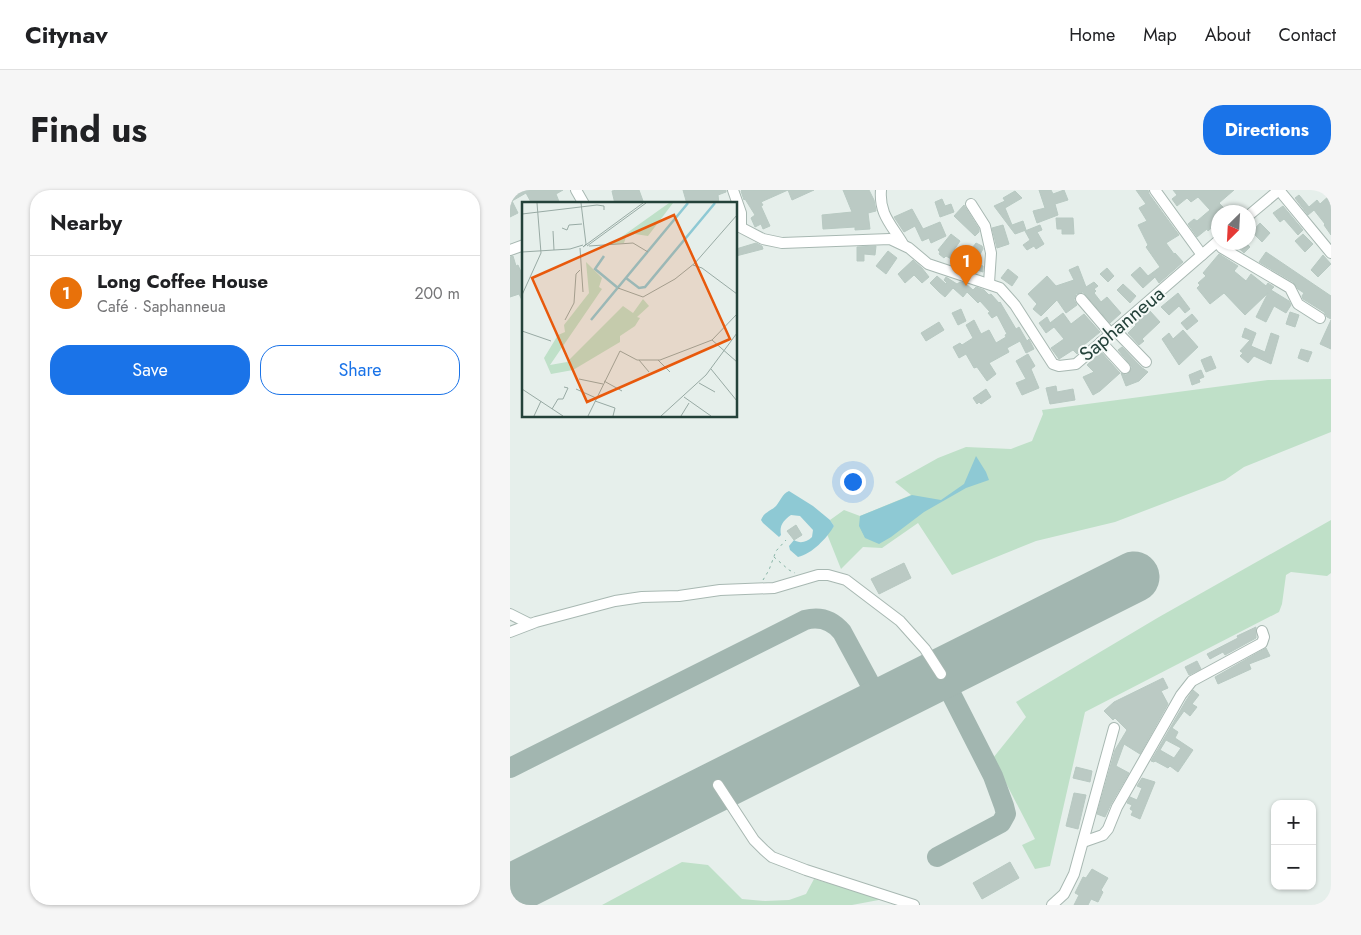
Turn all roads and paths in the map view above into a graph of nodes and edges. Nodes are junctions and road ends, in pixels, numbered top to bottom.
1 (576, 190) edge
2 (733, 190) edge
3 (881, 190) edge
4 (1155, 190) edge
5 (1279, 190) edge
6 (583, 202) edge
7 (737, 202) edge
8 (971, 204) dead end
9 (738, 205) edge
10 (1256, 209) edge
11 (738, 226) edge
12 (903, 244) junction
13 (1211, 248) edge
14 (1225, 250) edge
15 (1331, 253) edge
16 (1202, 255) junction
17 (989, 283) junction
18 (1081, 300) dead end
19 (1320, 318) dead end
20 (1113, 332) junction
21 (1101, 342) junction
22 (1146, 362) dead end
23 (1125, 368) dead end
24 (786, 540) dead end
25 (774, 556) junction
26 (796, 573) dead end
27 (748, 589) junction
28 (510, 614) edge
29 (530, 624) junction
30 (1262, 631) dead end
31 (510, 632) edge
32 (941, 674) dead end
33 (1114, 728) dead end
34 (718, 785) dead end
35 (1083, 842) junction
36 (914, 905) edge
37 (1052, 905) edge

1 - 6 street
2 - 7 street
3 - 12 street
4 - 16 street
5 - 10 street
5 - 15 street
8 - 17 street
9 - 11 street
11 - 12 street, Saphanneua
12 - 17 street, Saphanneua
13 - 16 street, Saphanneua
14 - 19 street
16 - 20 street, Saphanneua
17 - 21 street, Saphanneua
18 - 20 street
20 - 21 street, Saphanneua
20 - 22 street
21 - 23 street
24 - 25 path
25 - 26 path
25 - 27 path
27 - 29 street
27 - 32 street
28 - 29 street
29 - 31 street
30 - 35 street
33 - 35 street
34 - 36 street
35 - 37 street

